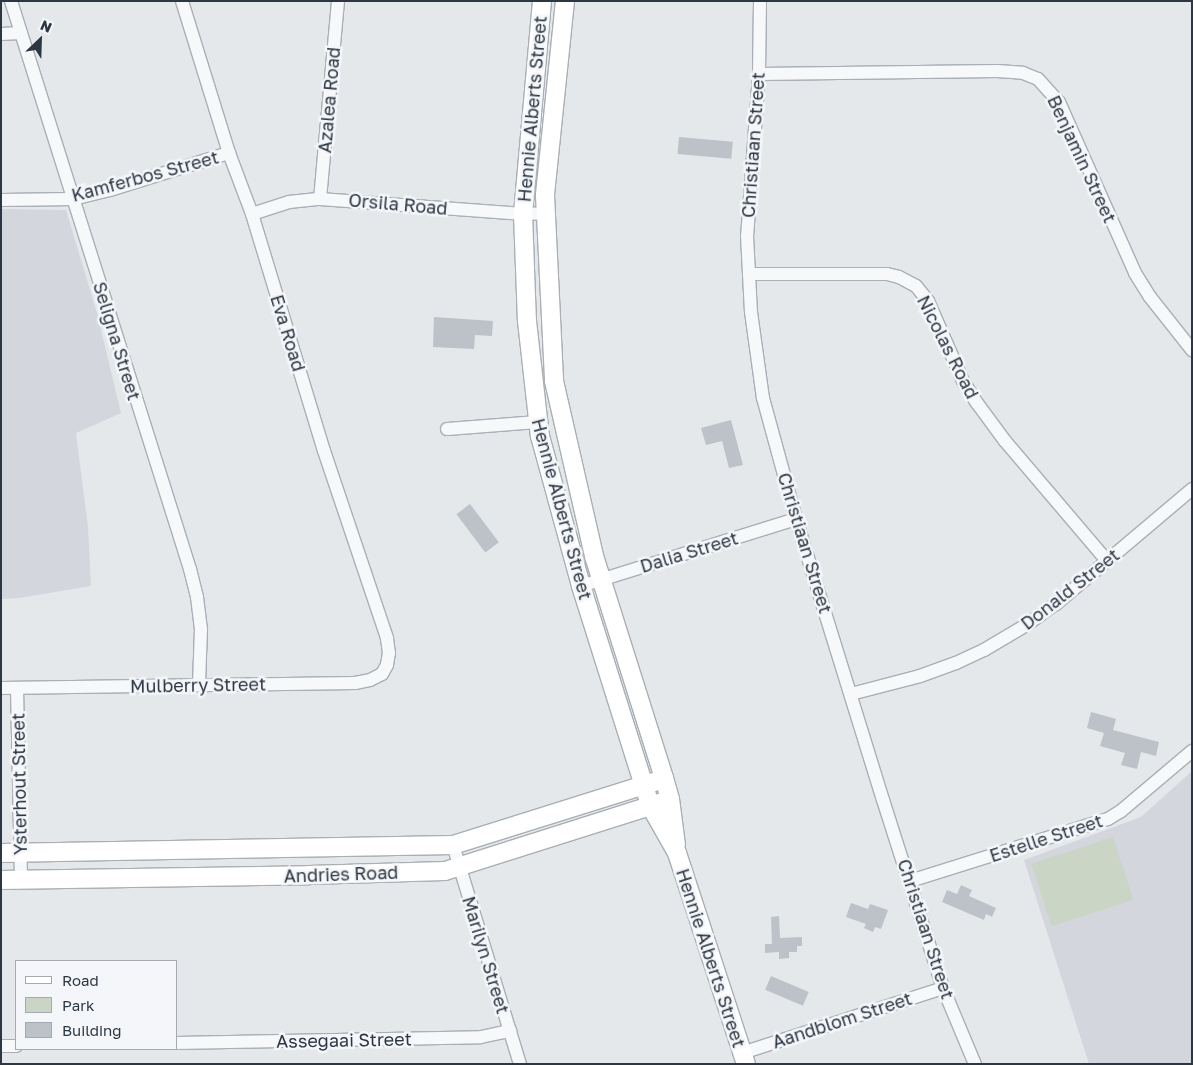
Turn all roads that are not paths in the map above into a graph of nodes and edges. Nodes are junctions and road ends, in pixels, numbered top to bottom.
1 (10, 1) edge
2 (182, 1) edge
3 (338, 1) edge
4 (542, 1) edge
5 (565, 1) edge
6 (760, 1) edge
7 (21, 33) junction
8 (1, 34) edge
9 (759, 74) junction
10 (229, 153) junction
11 (73, 199) junction
12 (320, 199) junction
13 (1, 200) edge
14 (546, 213) junction
15 (252, 214) junction
16 (523, 214) junction
17 (749, 274) junction
18 (1192, 350) edge
19 (538, 422) junction
20 (448, 429) dead end
21 (1192, 489) edge
22 (796, 519) junction
23 (1107, 561) junction
24 (600, 580) junction
25 (581, 586) junction
26 (387, 665) joint
27 (199, 684) junction
28 (1, 688) edge
29 (18, 688) junction
30 (851, 694) junction
31 (1192, 751) edge
32 (664, 778) junction
33 (644, 786) junction
34 (670, 800) junction
35 (651, 807) junction
36 (453, 845) junction
37 (20, 852) junction
38 (1, 853) edge
39 (677, 853) junction
40 (459, 868) junction
41 (1, 880) edge
42 (22, 880) junction
43 (910, 880) junction
44 (943, 988) junction
45 (510, 1031) junction
46 (178, 1042) edge
47 (1, 1046) edge
48 (15, 1046) edge
49 (744, 1058) edge
50 (520, 1064) edge
51 (975, 1064) edge

1 - 7 street, Seligna Street
2 - 10 street, Eva Road
3 - 12 street, Azalea Road
4 - 16 street, Hennie Alberts Street
5 - 14 street, Hennie Alberts Street
6 - 9 street, Christiaan Street
7 - 8 street
7 - 11 street, Seligna Street
9 - 17 street, Christiaan Street
9 - 18 street, Benjamin Street
10 - 11 street, Kamferbos Street
10 - 15 street, Eva Road
11 - 13 street, Kamferbos Street
11 - 27 street, Seligna Street
12 - 15 street, Orsila Road
12 - 16 street, Orsila Road
14 - 16 street, Orsila Road
14 - 24 street, Hennie Alberts Street
15 - 26 street, Eva Road
16 - 19 street, Hennie Alberts Street
17 - 22 street, Christiaan Street
17 - 23 street, Nicolas Road
19 - 20 street
19 - 25 street, Hennie Alberts Street
21 - 23 street, Donald Street
22 - 24 street, Dalia Street
22 - 30 street, Christiaan Street
23 - 30 street, Donald Street
24 - 25 street, Dalia Street
24 - 32 street, Hennie Alberts Street
25 - 33 street, Hennie Alberts Street
26 - 27 street, Mulberry Street
27 - 29 street, Mulberry Street
28 - 29 street, Mulberry Street
29 - 37 street, Ysterhout Street
30 - 43 street, Christiaan Street
31 - 43 street, Estelle Street
32 - 33 street, Andries Road
32 - 34 street, Hennie Alberts Street
33 - 35 street, Hennie Alberts Street
33 - 36 street, Andries Road
34 - 35 street, Andries Road
34 - 39 street, Hennie Alberts Street
35 - 39 street, Hennie Alberts Street
35 - 40 street, Andries Road
36 - 37 street, Andries Road
36 - 40 street, Marilyn Street
37 - 38 street, Andries Road
37 - 42 street, Ysterhout Street
39 - 49 street, Hennie Alberts Street
40 - 42 street, Andries Road
40 - 45 street, Marilyn Street
41 - 42 street, Andries Road
43 - 44 street, Christiaan Street
44 - 49 street, Aandblom Street
44 - 51 street, Christiaan Street
45 - 46 street, Assegaai Street
45 - 50 street, Marilyn Street
47 - 48 street

